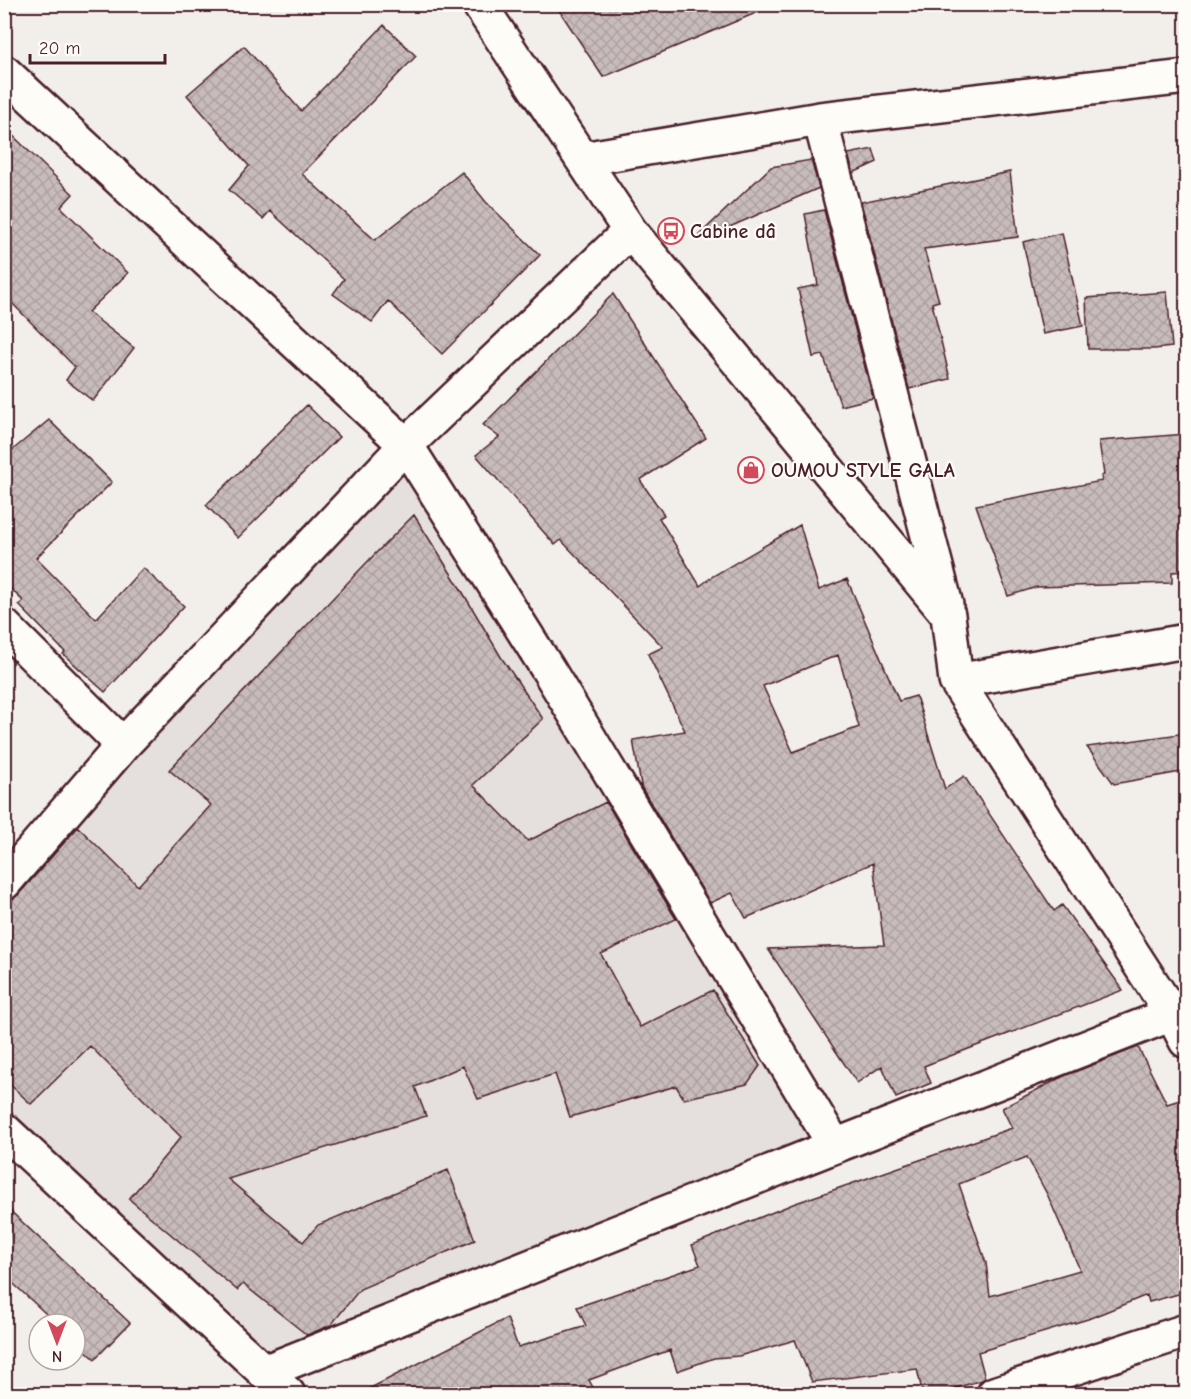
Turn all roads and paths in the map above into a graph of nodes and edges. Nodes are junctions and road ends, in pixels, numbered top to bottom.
1 (479, 4) edge
2 (4, 72) edge
3 (1186, 77) edge
4 (820, 119) junction
5 (582, 159) junction
6 (630, 231) junction
7 (406, 445) junction
8 (948, 615) junction
9 (4, 626) edge
10 (1186, 641) edge
11 (956, 681) junction
12 (123, 745) junction
13 (4, 883) edge
14 (1179, 1028) edge
15 (4, 1130) edge
16 (835, 1146) junction
17 (1186, 1331) edge
18 (264, 1372) junction
19 (288, 1395) edge
20 (994, 1395) edge

1 - 5 street
2 - 7 street
3 - 4 street
4 - 5 street
4 - 8 street
5 - 6 street
6 - 7 street
6 - 8 street
7 - 12 street
7 - 16 street
8 - 11 street
9 - 12 street
10 - 11 street
11 - 14 street
12 - 13 street
14 - 16 street
15 - 18 street
16 - 18 street
17 - 20 street
18 - 19 street

